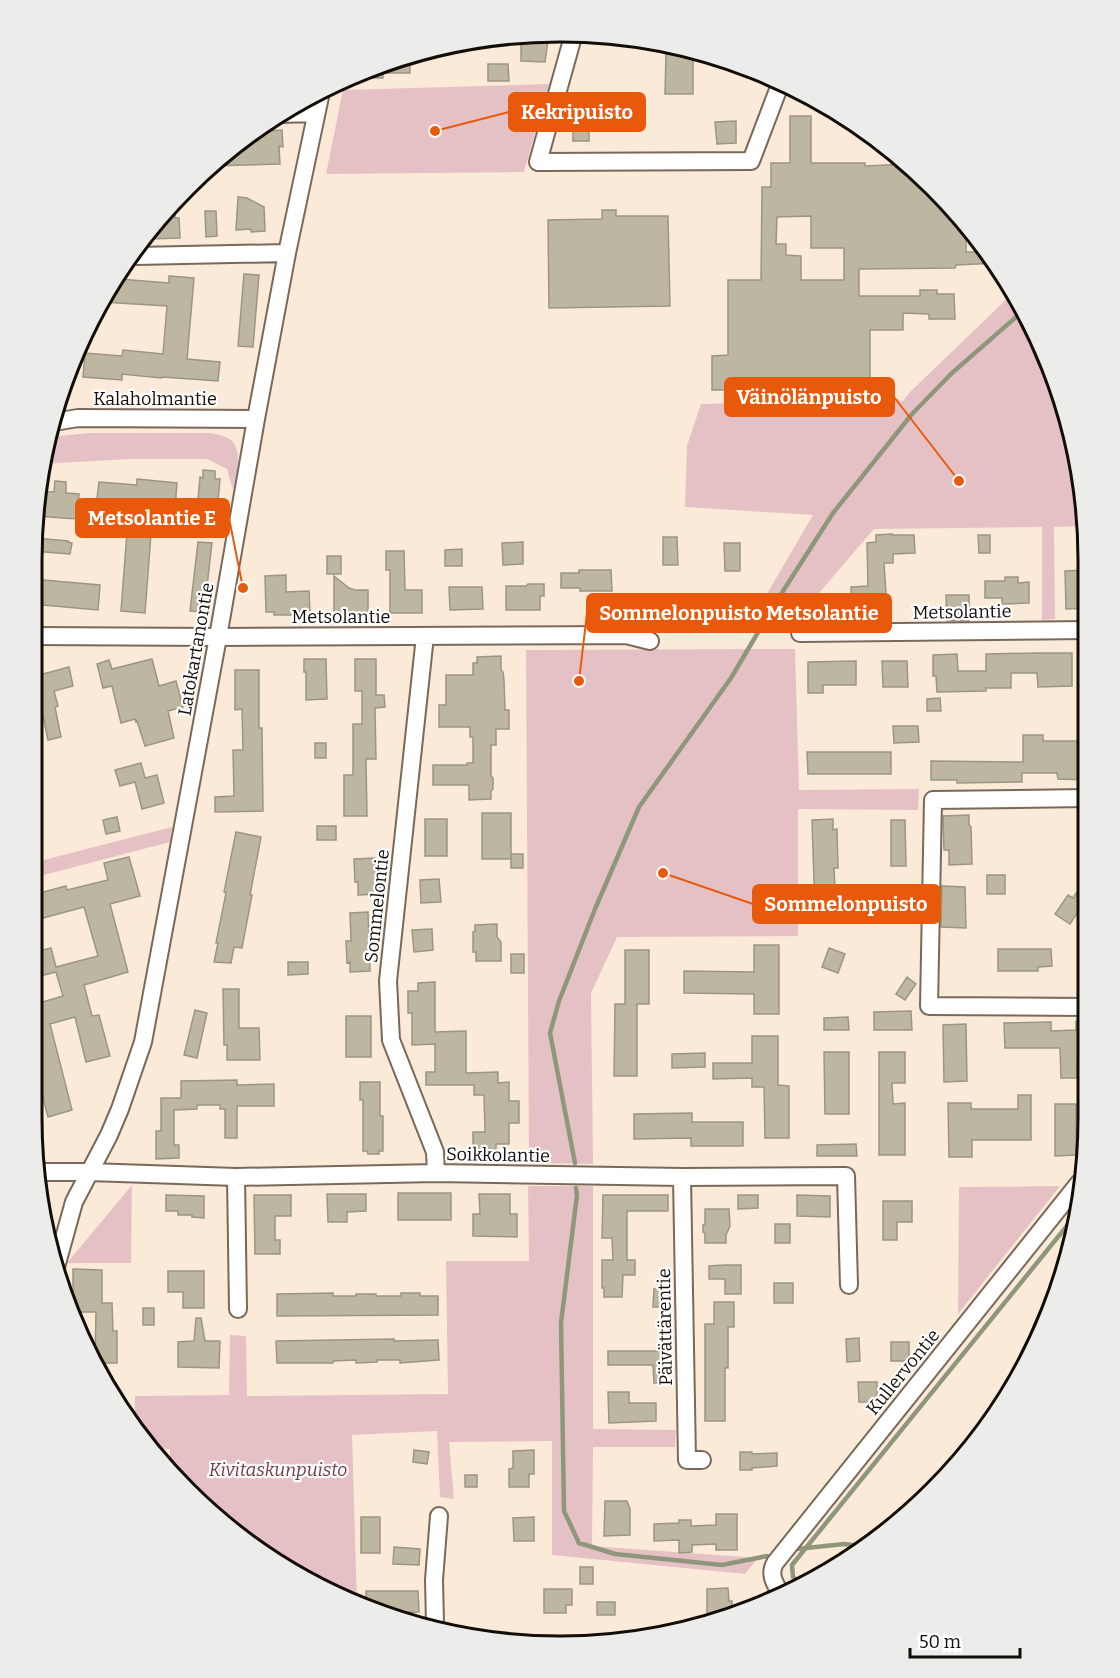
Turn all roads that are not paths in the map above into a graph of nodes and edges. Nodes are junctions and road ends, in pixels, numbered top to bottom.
1 (571, 42) edge
2 (778, 90) edge
3 (319, 102) edge
4 (316, 113) junction
5 (297, 114) edge
6 (287, 253) junction
7 (141, 256) edge
8 (256, 419) junction
9 (61, 421) edge
10 (1078, 630) edge
11 (800, 633) dead end
12 (42, 636) edge
13 (425, 636) junction
14 (218, 637) junction
15 (650, 641) dead end
16 (1078, 798) edge
17 (1078, 1007) edge
18 (45, 1172) edge
19 (89, 1172) junction
20 (436, 1173) junction
21 (236, 1177) junction
22 (682, 1177) junction
23 (1074, 1189) edge
24 (60, 1252) edge
25 (849, 1285) dead end
26 (238, 1309) dead end
27 (702, 1460) dead end
28 (439, 1516) dead end
29 (777, 1588) edge
30 (435, 1620) edge

1 - 2 street
3 - 4 street, Latokartanontie
4 - 5 street
4 - 6 street, Latokartanontie
6 - 7 street
6 - 8 street, Latokartanontie
8 - 9 street, Kalaholmantie
8 - 14 street, Latokartanontie
10 - 11 street, Metsolantie
12 - 14 street, Metsolantie
13 - 14 street, Metsolantie
13 - 15 street, Metsolantie
13 - 20 street, Sommelontie
14 - 19 street, Latokartanontie
16 - 17 street
18 - 19 street, Soikkolantie
19 - 21 street, Soikkolantie
19 - 24 street, Latokartanontie
20 - 21 street, Soikkolantie
20 - 22 street, Soikkolantie
21 - 26 street
22 - 25 street, Soikkolantie
22 - 27 street, Päivättärentie
23 - 29 street, Kullervontie
28 - 30 street

